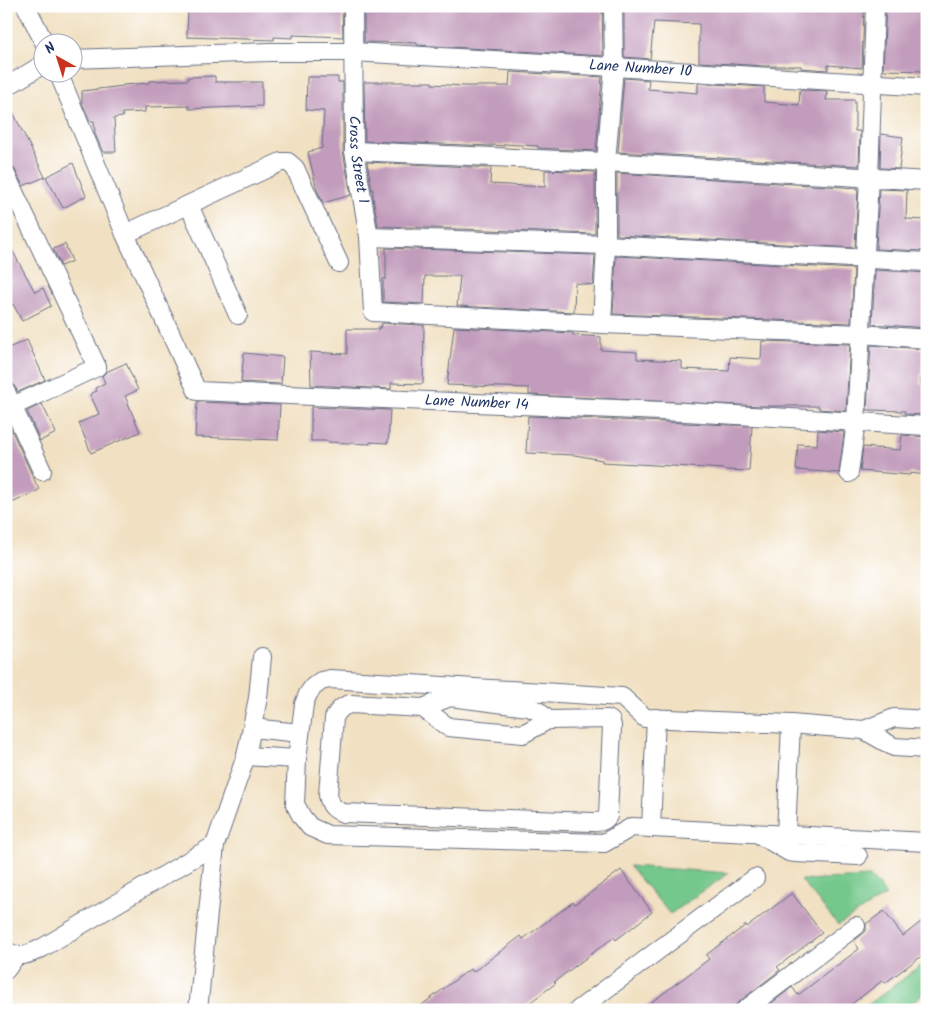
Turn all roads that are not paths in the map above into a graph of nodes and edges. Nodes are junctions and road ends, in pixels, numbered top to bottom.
1 (26, 6) edge
2 (353, 6) edge
3 (613, 6) edge
4 (875, 6) edge
5 (39, 32) edge
6 (354, 52) junction
7 (82, 59) edge
8 (614, 67) junction
9 (32, 71) edge
10 (62, 82) edge
11 (872, 84) junction
12 (6, 86) edge
13 (927, 87) edge
14 (354, 151) junction
15 (606, 162) junction
16 (6, 175) edge
17 (869, 178) junction
18 (927, 181) edge
19 (188, 205) junction
20 (126, 234) junction
21 (369, 237) junction
22 (606, 245) junction
23 (865, 258) junction
24 (927, 262) edge
25 (339, 263) dead end
26 (238, 315) dead end
27 (602, 324) junction
28 (860, 334) junction
29 (927, 338) edge
30 (10, 399) edge
31 (856, 422) junction
32 (927, 426) edge
33 (42, 471) dead end
34 (849, 473) dead end
35 (262, 657) dead end
36 (480, 695) junction
37 (424, 708) junction
38 (656, 718) junction
39 (548, 720) junction
40 (927, 720) edge
41 (791, 724) junction
42 (252, 728) junction
43 (864, 730) junction
44 (300, 733) junction
45 (927, 749) edge
46 (246, 756) junction
47 (297, 759) junction
48 (447, 817) junction
49 (651, 828) junction
50 (758, 834) junction
51 (786, 835) junction
52 (446, 839) junction
53 (927, 842) edge
54 (215, 845) junction
55 (858, 856) dead end
56 (755, 878) dead end
57 (856, 926) dead end
58 (9, 959) edge
59 (198, 1010) edge
60 (578, 1010) edge
61 (746, 1010) edge

1 - 5 street
2 - 6 street, Cross Street 1
3 - 8 street
4 - 11 street
6 - 7 street, Lane Number 10
6 - 8 street, Lane Number 10
6 - 14 street, Cross Street 1
8 - 11 street, Lane Number 10
8 - 15 street
9 - 12 street
10 - 20 street
11 - 13 street, Lane Number 10
11 - 17 street
14 - 15 street
14 - 21 street, Cross Street 1
15 - 17 street
15 - 22 street
16 - 30 street
17 - 18 street
17 - 23 street
19 - 20 street
19 - 25 street
19 - 26 street
20 - 31 street, Lane Number 14
21 - 22 street
21 - 27 street, Cross Street 1
22 - 23 street
22 - 27 street
23 - 24 street
23 - 28 street
27 - 28 street
28 - 29 street
28 - 31 street
30 - 33 street
31 - 32 street, Lane Number 14
31 - 34 street
35 - 42 street
36 - 37 street
36 - 38 street
36 - 39 street
36 - 44 street
37 - 39 street
37 - 48 street
38 - 41 street
38 - 49 street
39 - 48 street
40 - 43 street
41 - 43 street
41 - 51 street
42 - 44 street
42 - 46 street
43 - 45 street
44 - 47 street
46 - 47 street
46 - 54 street
47 - 52 street
48 - 52 street
49 - 50 street
49 - 52 street
50 - 51 street
50 - 55 street
51 - 53 street
54 - 58 street
54 - 59 street
56 - 60 street
57 - 61 street

